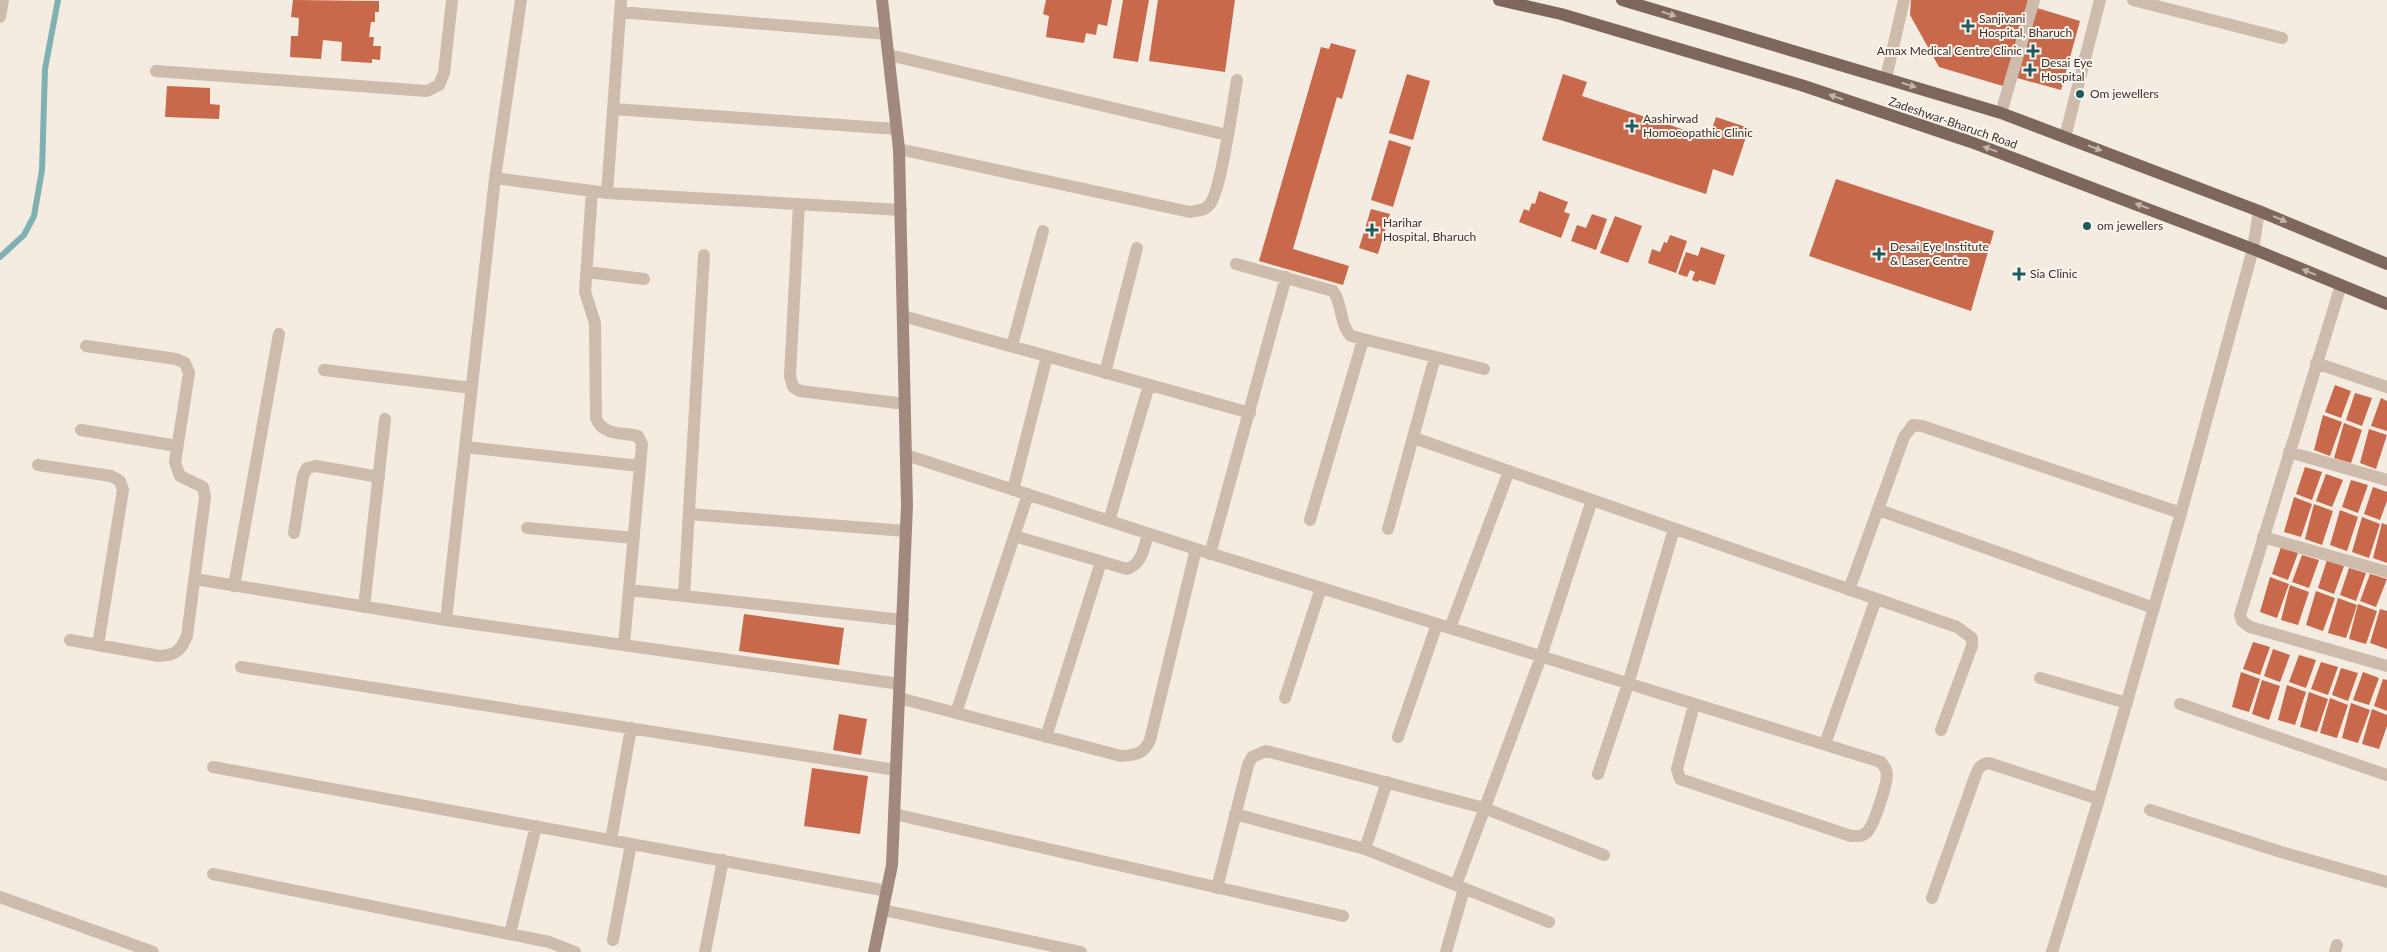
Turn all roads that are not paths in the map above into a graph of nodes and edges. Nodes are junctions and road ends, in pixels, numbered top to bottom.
1 (3, 0) edge
2 (452, 0) edge
3 (521, 0) edge
4 (882, 0) edge
5 (1499, 0) edge
6 (1622, 0) edge
7 (1904, 0) edge
8 (2034, 0) edge
9 (2100, 0) edge
10 (2133, 0) edge
11 (620, 6) edge
12 (0, 17) edge
13 (886, 34) junction
14 (2282, 38) dead end
15 (889, 55) junction
16 (156, 71) dead end
17 (1886, 78) junction
18 (1237, 80) dead end
19 (613, 109) junction
20 (2001, 113) junction
21 (897, 129) junction
22 (1227, 135) junction
23 (2065, 137) junction
24 (900, 149) junction
25 (495, 178) junction
26 (592, 191) junction
27 (607, 193) junction
28 (799, 204) junction
29 (901, 210) junction
30 (2259, 210) junction
31 (1043, 231) dead end
32 (1137, 248) dead end
33 (2253, 249) junction
34 (704, 255) dead end
35 (1236, 264) dead end
36 (2387, 264) edge
37 (587, 272) junction
38 (1286, 277) junction
39 (644, 278) dead end
40 (2340, 286) junction
41 (2387, 304) edge
42 (903, 316) junction
43 (279, 334) dead end
44 (1363, 340) junction
45 (86, 346) dead end
46 (1012, 346) junction
47 (1047, 356) junction
48 (1435, 357) junction
49 (2316, 363) junction
50 (1484, 369) dead end
51 (324, 370) dead end
52 (1106, 373) junction
53 (1149, 385) junction
54 (472, 388) junction
55 (2387, 388) edge
56 (905, 404) junction
57 (1250, 413) junction
58 (385, 419) dead end
59 (82, 430) dead end
60 (1414, 438) junction
61 (177, 446) junction
62 (466, 447) junction
63 (2289, 452) junction
64 (906, 455) junction
65 (38, 465) dead end
66 (640, 466) junction
67 (1509, 471) junction
68 (379, 477) junction
69 (2387, 480) edge
70 (1013, 490) junction
71 (1028, 494) junction
72 (1592, 500) junction
73 (1878, 510) junction
74 (2181, 513) junction
75 (689, 514) junction
76 (1310, 520) dead end
77 (1109, 521) junction
78 (527, 528) dead end
79 (1388, 529) dead end
80 (1674, 529) junction
81 (906, 531) junction
82 (294, 532) dead end
83 (1148, 534) junction
84 (1014, 536) junction
85 (2263, 537) junction
86 (634, 538) junction
87 (1196, 550) junction
88 (1210, 554) junction
89 (1101, 562) junction
90 (2387, 572) edge
91 (195, 579) junction
92 (234, 586) junction
93 (1321, 588) junction
94 (629, 590) junction
95 (1849, 590) junction
96 (684, 596) junction
97 (1876, 599) junction
98 (364, 607) junction
99 (2154, 608) junction
100 (446, 620) junction
101 (903, 620) junction
102 (1436, 624) junction
103 (1450, 628) junction
104 (70, 640) dead end
105 (98, 645) junction
106 (624, 645) junction
107 (1541, 657) junction
108 (2387, 666) edge
109 (242, 667) dead end
110 (2040, 678) dead end
111 (900, 684) junction
112 (1628, 684) junction
113 (899, 698) junction
114 (1285, 698) dead end
115 (2127, 703) junction
116 (2180, 704) dead end
117 (1694, 705) junction
118 (956, 713) junction
119 (631, 728) junction
120 (1941, 730) dead end
121 (1046, 736) junction
122 (1398, 737) dead end
123 (1825, 744) junction
124 (213, 767) dead end
125 (896, 770) junction
126 (1598, 774) dead end
127 (2387, 775) edge
128 (1387, 782) junction
129 (2099, 799) junction
130 (1484, 808) junction
131 (2150, 810) dead end
132 (894, 814) junction
133 (1235, 814) junction
134 (536, 826) junction
135 (611, 840) junction
136 (631, 844) junction
137 (1366, 849) junction
138 (1604, 855) dead end
139 (723, 860) junction
140 (213, 874) dead end
141 (2387, 882) edge
142 (1460, 887) junction
143 (1217, 888) junction
144 (887, 890) junction
145 (0, 896) edge
146 (1932, 898) dead end
147 (883, 910) junction
148 (1343, 916) dead end
149 (1549, 922) dead end
150 (510, 934) junction
151 (613, 940) dead end
152 (153, 952) edge
153 (575, 952) edge
154 (705, 952) edge
155 (874, 952) edge
156 (1081, 952) edge
157 (1446, 952) edge
158 (2052, 952) edge

1 - 12 street
2 - 16 street
3 - 25 street
4 - 13 main road
33 -> 5 main road, Zadeshwar-Bharuch Road
6 -> 17 main road, Zadeshwar-Bharuch Road
7 - 17 street
8 - 20 street
9 - 23 street
10 - 14 street
11 - 13 street
11 - 19 street
13 - 15 main road
15 - 21 main road
15 - 22 street
17 -> 20 main road, Zadeshwar-Bharuch Road
18 - 22 street
19 - 21 street
19 - 27 street
20 - 23 main road, Zadeshwar-Bharuch Road
21 - 24 main road
22 - 24 street
23 -> 30 main road, Zadeshwar-Bharuch Road
24 - 29 main road
25 - 26 street
25 - 54 street
26 - 27 street
26 - 37 street
27 - 28 street
28 - 29 street
28 - 56 street
29 - 42 main road
30 - 33 street
30 -> 36 main road, Zadeshwar-Bharuch Road
31 - 46 street
32 - 52 street
40 -> 33 main road, Zadeshwar-Bharuch Road
33 - 74 street
34 - 75 street
35 - 38 street
37 - 39 street
37 - 66 street
38 - 44 street
38 - 57 street
40 - 41 main road, Zadeshwar-Bharuch Road
40 - 49 street
42 - 46 street
42 - 56 main road
43 - 92 street
44 - 48 street
44 - 76 street
45 - 61 street
46 - 47 street
47 - 52 street
47 - 70 street
48 - 50 street
48 - 60 street
49 - 55 street
49 - 63 street
51 - 54 street
52 - 53 street
53 - 57 street
53 - 77 street
54 - 62 street
56 - 64 main road
57 - 88 street
58 - 68 street
59 - 61 street
60 - 67 street
60 - 79 street
61 - 91 street
62 - 66 street
62 - 100 street
63 - 69 street
63 - 85 street
64 - 70 street
64 - 81 main road
65 - 105 street
66 - 86 street
67 - 72 street
67 - 103 street
68 - 82 street
68 - 98 street
70 - 71 street
71 - 77 street
71 - 84 street
72 - 80 street
72 - 107 street
73 - 74 street
73 - 95 street
73 - 99 street
74 - 99 street
75 - 81 street
75 - 96 street
77 - 83 street
78 - 86 street
80 - 95 street
80 - 112 street
81 - 101 main road
83 - 87 street
83 - 89 street
84 - 89 street
84 - 118 street
85 - 90 street
85 - 108 street
86 - 94 street
87 - 88 street
87 - 121 street
88 - 93 street
89 - 121 street
91 - 92 street
91 - 105 street
92 - 98 street
93 - 102 street
93 - 114 street
94 - 96 street
94 - 106 street
95 - 97 street
96 - 101 street
97 - 120 street
97 - 123 street
98 - 100 street
99 - 115 street
100 - 106 street
101 - 111 main road
102 - 103 street
102 - 122 street
103 - 107 street
104 - 105 street
106 - 111 street
107 - 112 street
107 - 130 street
109 - 119 street
110 - 115 street
111 - 113 main road
112 - 117 street
112 - 126 street
113 - 118 street
113 - 125 main road
115 - 129 street
116 - 127 street
117 - 123 street
117 - 123 street
118 - 121 street
119 - 125 street
119 - 135 street
124 - 134 street
125 - 132 main road
128 - 130 street
128 - 133 street
128 - 137 street
129 - 146 street
129 - 158 street
130 - 138 street
130 - 142 street
131 - 141 street
132 - 143 street
132 - 144 main road
133 - 137 street
133 - 143 street
134 - 135 street
134 - 150 street
135 - 136 street
136 - 139 street
136 - 151 street
137 - 142 street
139 - 144 street
139 - 154 street
140 - 150 street
142 - 149 street
142 - 157 street
143 - 148 street
144 - 147 main road
145 - 152 street
147 - 155 main road
147 - 156 street
150 - 153 street

